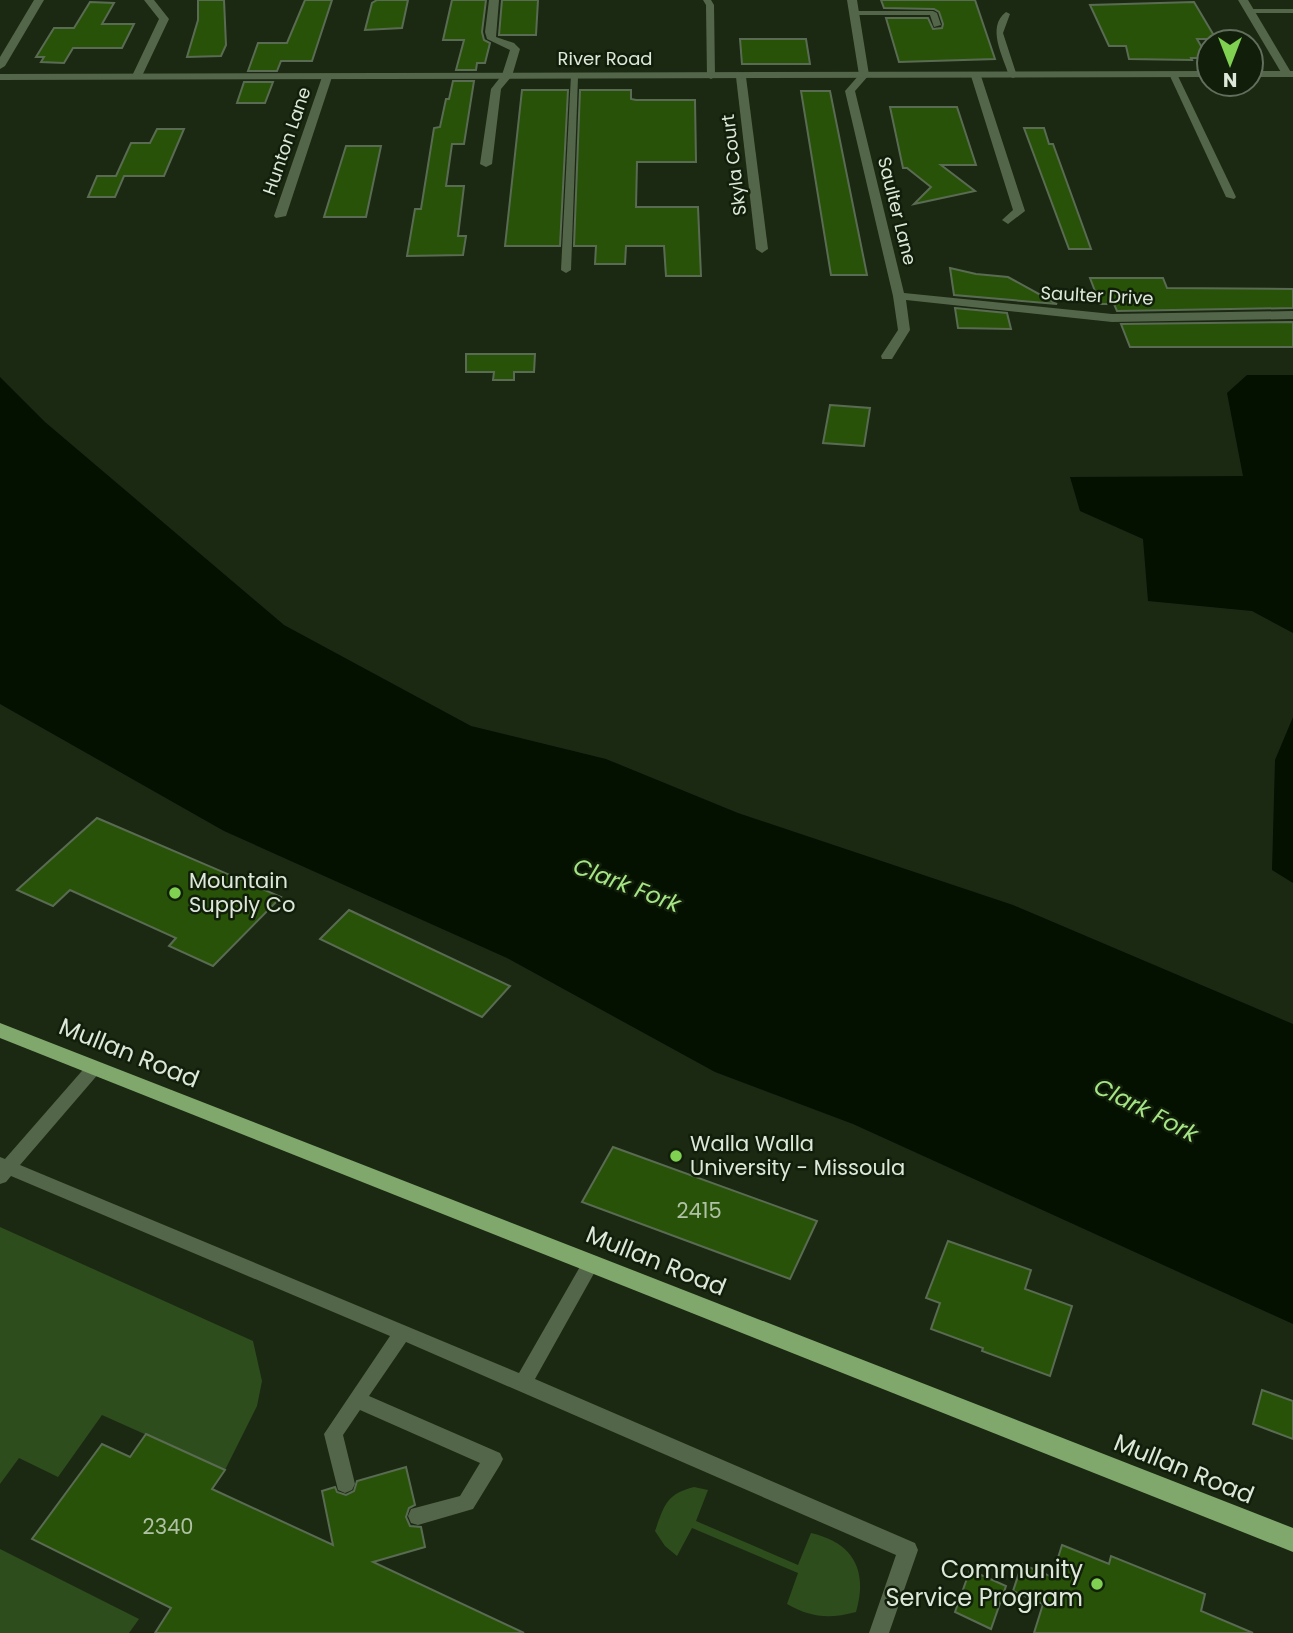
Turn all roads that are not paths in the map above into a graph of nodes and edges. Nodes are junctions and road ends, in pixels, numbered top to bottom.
1 (39, 0) edge
2 (149, 0) edge
3 (494, 0) edge
4 (707, 0) edge
5 (852, 0) edge
6 (1242, 0) edge
7 (1249, 11) junction
8 (1293, 11) edge
9 (854, 13) junction
10 (1006, 14) dead end
11 (937, 25) dead end
12 (0, 66) edge
13 (1195, 74) edge
14 (1265, 74) edge
15 (1290, 74) edge
16 (864, 75) junction
17 (1173, 75) junction
18 (136, 76) junction
19 (507, 76) junction
20 (976, 76) junction
21 (1013, 76) junction
22 (0, 77) edge
23 (327, 77) junction
24 (574, 77) junction
25 (711, 77) junction
26 (741, 77) junction
27 (486, 164) dead end
28 (1231, 197) dead end
29 (280, 216) dead end
30 (1009, 220) dead end
31 (762, 249) dead end
32 (566, 270) dead end
33 (899, 296) junction
34 (1293, 315) edge
35 (887, 356) dead end
36 (0, 1030) edge
37 (94, 1068) junction
38 (3, 1170) edge
39 (591, 1263) junction
40 (402, 1333) junction
41 (523, 1383) junction
42 (357, 1399) junction
43 (345, 1484) dead end
44 (418, 1516) dead end
45 (1293, 1540) edge
46 (879, 1633) edge

1 - 12 street
2 - 18 street
3 - 19 street
4 - 25 lane
5 - 9 street
6 - 7 street
7 - 8 lane
7 - 15 street
9 - 11 lane
9 - 16 street
10 - 21 lane
13 - 17 street, River Road
14 - 15 street
16 - 20 street, River Road
16 - 26 street, River Road
16 - 33 street, Saulter Lane
17 - 21 street, River Road
17 - 28 lane
18 - 22 street, River Road
18 - 23 street, River Road
19 - 23 street, River Road
19 - 24 street, River Road
19 - 27 street
20 - 21 street, River Road
20 - 30 street
23 - 29 street, Hunton Lane
24 - 25 street, River Road
24 - 32 lane
25 - 26 street, River Road
26 - 31 street, Skyla Court
33 - 34 street, Saulter Drive
33 - 35 street, Saulter Lane
36 - 37 main road, Mullan Road
37 - 38 lane
37 - 39 main road, Mullan Road
38 - 40 lane
39 - 41 lane
39 - 45 main road, Mullan Road
40 - 41 lane
40 - 42 lane
41 - 46 lane
42 - 43 lane
42 - 44 lane

